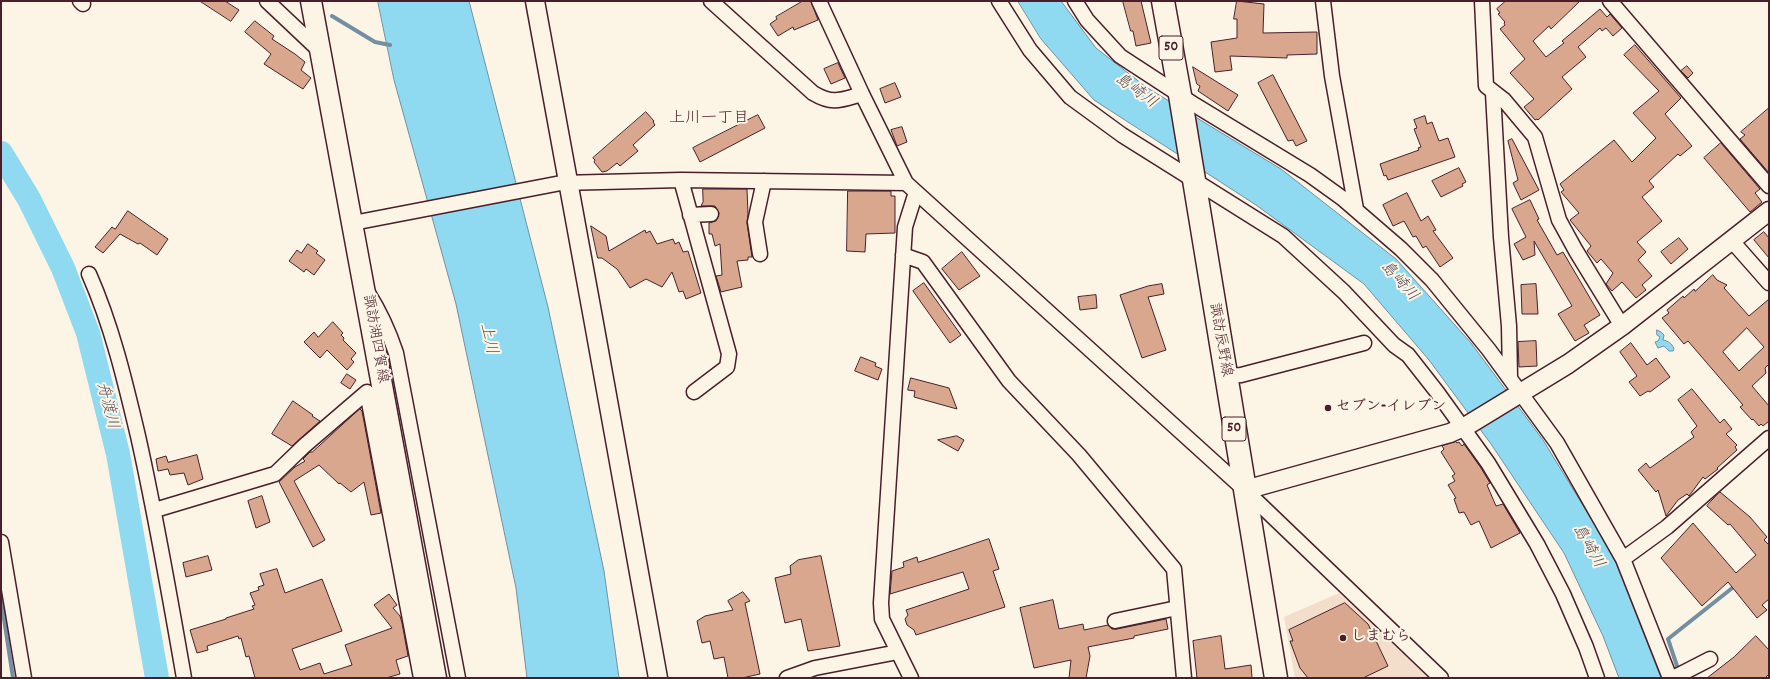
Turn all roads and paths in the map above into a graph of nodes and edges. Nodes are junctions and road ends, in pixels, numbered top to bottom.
1 (267, 1) edge
2 (311, 1) edge
3 (535, 1) edge
4 (711, 1) edge
5 (819, 1) edge
6 (999, 1) edge
7 (1074, 1) edge
8 (1163, 1) edge
9 (1323, 1) edge
10 (1482, 1) edge
11 (1610, 1) edge
12 (320, 52) junction
13 (1494, 93) junction
14 (862, 94) junction
15 (1180, 99) junction
16 (1193, 177) junction
17 (681, 180) junction
18 (764, 181) junction
19 (566, 183) junction
20 (1769, 186) edge
21 (911, 188) junction
22 (1356, 209) junction
23 (1769, 211) edge
24 (711, 214) dead end
25 (690, 215) junction
26 (357, 222) junction
27 (1732, 241) junction
28 (760, 254) dead end
29 (903, 255) junction
30 (88, 274) dead end
31 (1769, 283) edge
32 (365, 288) junction
33 (1622, 326) junction
34 (1364, 343) dead end
35 (1225, 376) junction
36 (1510, 377) junction
37 (694, 392) dead end
38 (1520, 395) junction
39 (1466, 426) junction
40 (1769, 438) edge
41 (1245, 490) junction
42 (155, 510) junction
43 (1, 542) edge
44 (1623, 559) junction
45 (1177, 608) junction
46 (1115, 621) dead end
47 (898, 652) junction
48 (1710, 659) dead end
49 (24, 678) edge
50 (184, 678) edge
51 (421, 678) edge
52 (436, 678) edge
53 (458, 678) edge
54 (658, 678) edge
55 (787, 678) edge
56 (911, 678) edge
57 (1184, 678) edge
58 (1276, 678) edge
59 (1441, 678) edge
60 (1597, 678) edge
61 (1672, 678) edge

1 - 12 street
2 - 12 main road, 諏訪湖四賀線
3 - 19 street
4 - 14 street
5 - 14 street
6 - 16 street
7 - 15 street
8 - 15 main road, 諏訪辰野線 / 50
9 - 22 street
10 - 13 street
11 - 20 street
12 - 26 main road, 諏訪湖四賀線
13 - 33 street
13 - 36 street
14 - 21 street
15 - 16 main road, 諏訪辰野線 / 50
15 - 22 street
16 - 35 main road, 諏訪辰野線 / 50
16 - 39 street
17 - 18 street
17 - 19 street
17 - 25 street
18 - 21 street
18 - 28 street
19 - 26 street
19 - 54 street
21 - 29 street
21 - 41 street
22 - 36 street
23 - 27 street
24 - 25 street
25 - 37 street
26 - 32 main road, 諏訪湖四賀線
27 - 31 street
27 - 33 street
29 - 45 street
29 - 47 street
30 - 42 street
32 - 52 main road, 諏訪湖四賀線
32 - 53 street
33 - 38 street
34 - 35 street
35 - 41 main road, 諏訪辰野線 / 50
36 - 38 street
38 - 39 street
38 - 44 street
39 - 41 street
39 - 60 street
40 - 44 street
41 - 58 main road, 諏訪辰野線 / 50
41 - 59 street
42 - 50 street
42 - 51 street
43 - 49 street
44 - 61 street
45 - 46 street
45 - 57 street
47 - 55 street
47 - 56 street
48 - 61 street

